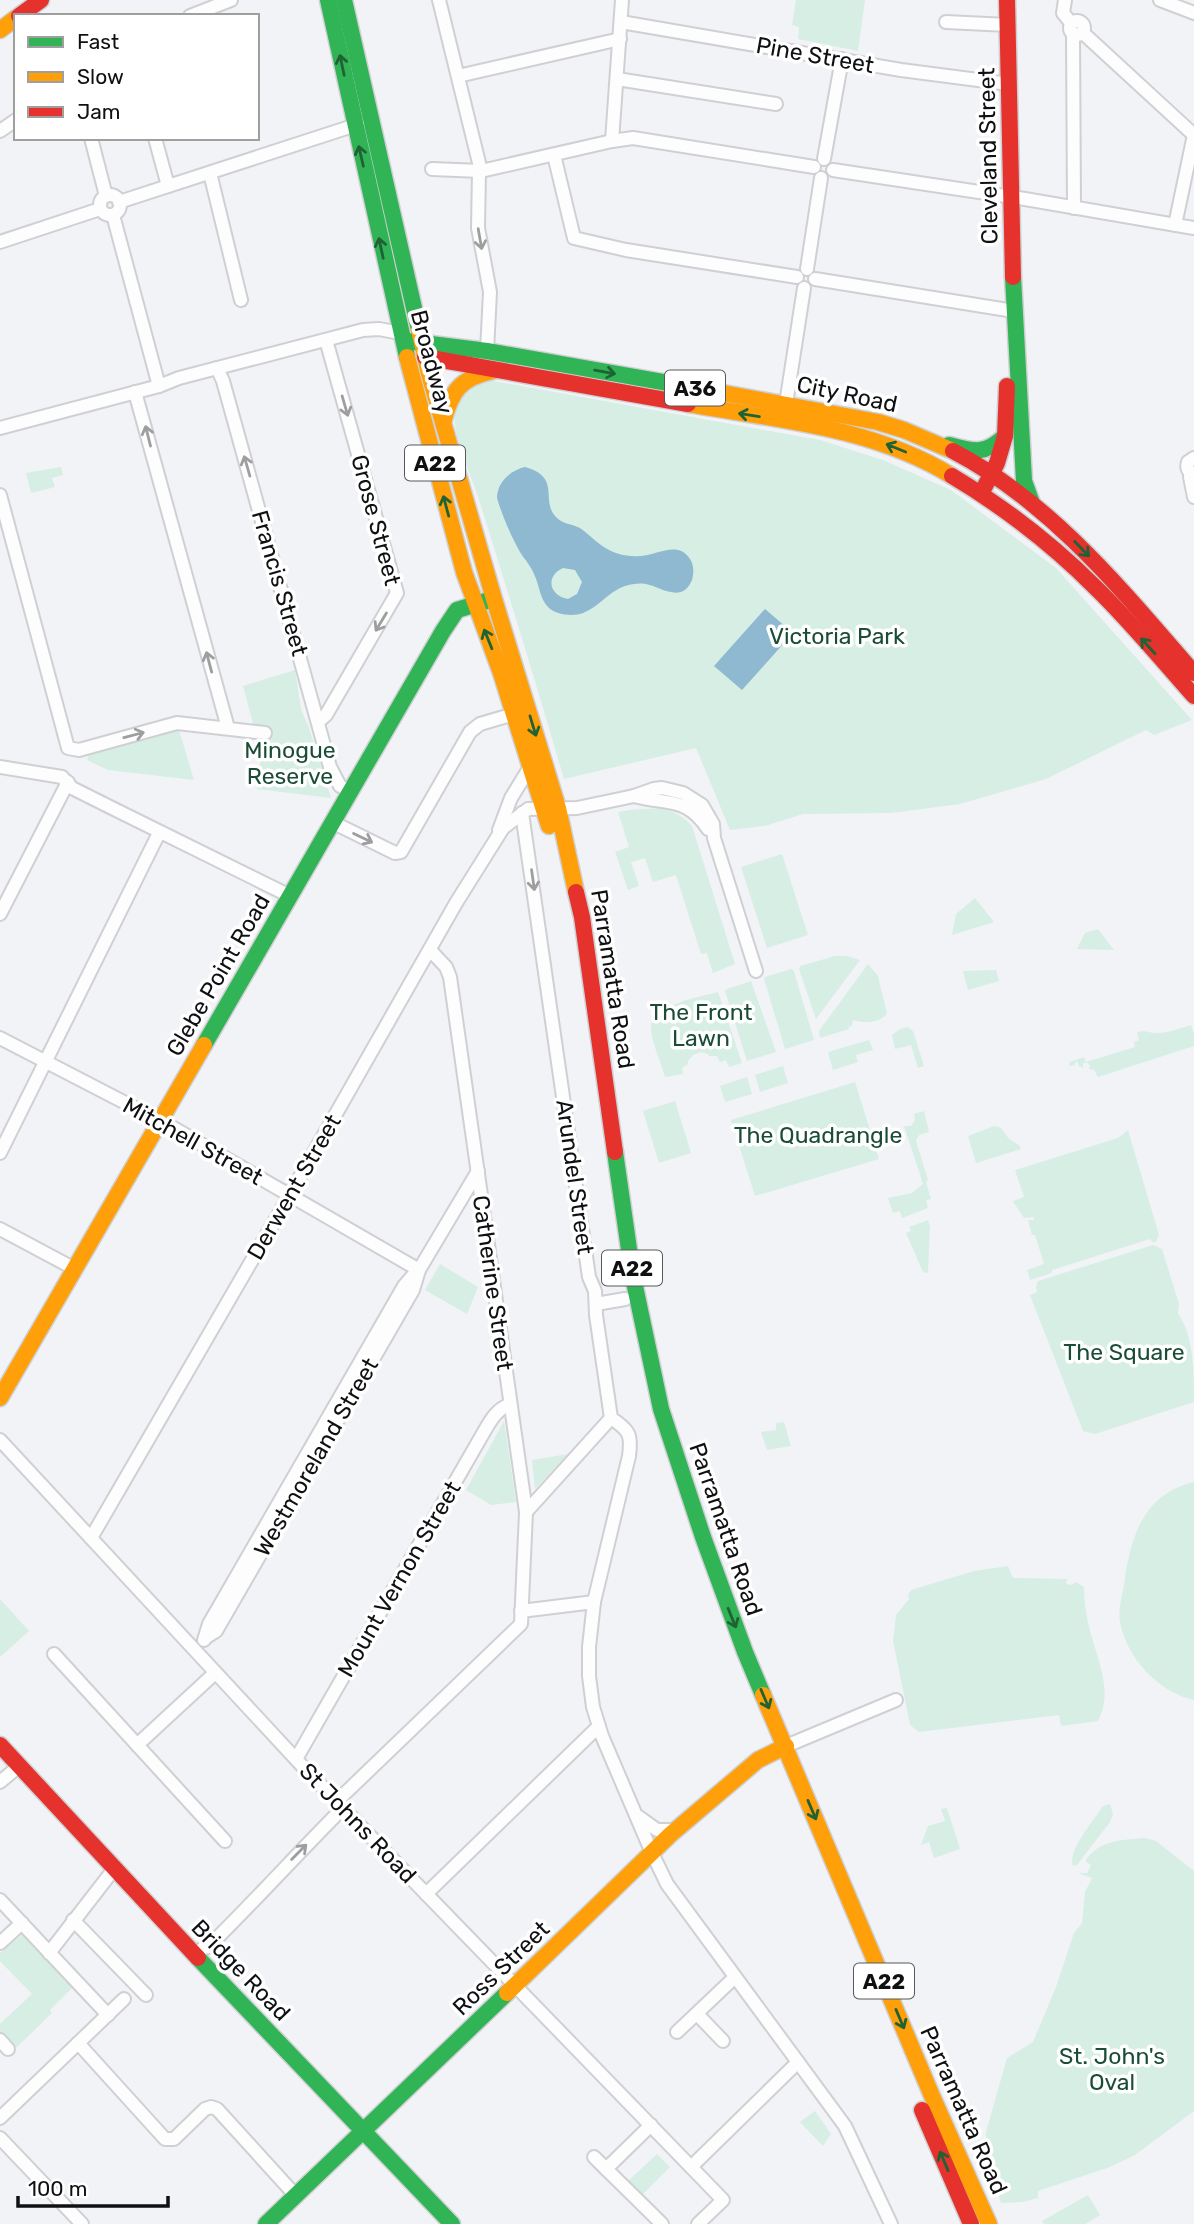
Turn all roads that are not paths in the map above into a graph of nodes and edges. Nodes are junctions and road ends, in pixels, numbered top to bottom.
1 (41, 0) edge
2 (231, 0) edge
3 (341, 0) edge
4 (439, 0) edge
5 (622, 0) edge
6 (1007, 0) edge
7 (1065, 0) edge
8 (1160, 0) edge
9 (1194, 13) edge
10 (22, 14) edge
11 (195, 14) edge
12 (621, 22) junction
13 (946, 22) dead end
14 (1008, 25) junction
15 (1075, 30) junction
16 (620, 39) junction
17 (842, 60) junction
18 (458, 76) junction
19 (617, 79) junction
20 (1009, 84) junction
21 (776, 104) dead end
22 (362, 122) junction
23 (1194, 135) edge
24 (92, 140) edge
25 (156, 140) edge
26 (612, 141) junction
27 (554, 155) junction
28 (432, 169) dead end
29 (823, 169) junction
30 (480, 171) junction
31 (210, 173) junction
32 (168, 186) junction
33 (106, 196) junction
34 (1013, 197) junction
35 (120, 202) junction
36 (1074, 208) junction
37 (100, 209) junction
38 (113, 215) junction
39 (1175, 225) junction
40 (1194, 228) edge
41 (0, 242) edge
42 (806, 278) junction
43 (407, 285) junction
44 (241, 300) dead end
45 (394, 308) junction
46 (1014, 311) junction
47 (363, 331) junction
48 (326, 341) junction
49 (402, 342) junction
50 (438, 344) junction
51 (423, 350) junction
52 (487, 351) junction
53 (217, 368) junction
54 (502, 370) junction
55 (159, 386) junction
56 (135, 392) junction
57 (786, 404) junction
58 (1020, 410) junction
59 (443, 425) junction
60 (0, 428) edge
61 (1005, 436) junction
62 (935, 441) junction
63 (1194, 458) edge
64 (1193, 474) edge
65 (995, 477) junction
66 (0, 495) edge
67 (981, 495) junction
68 (1194, 496) edge
69 (1032, 503) junction
70 (494, 599) junction
71 (475, 604) junction
72 (1194, 673) edge
73 (1194, 696) edge
74 (514, 714) junction
75 (318, 722) junction
76 (228, 728) junction
77 (265, 733) dead end
78 (0, 767) edge
79 (530, 767) junction
80 (68, 782) junction
81 (350, 791) junction
82 (551, 808) junction
83 (522, 813) junction
84 (332, 822) junction
85 (159, 833) junction
86 (496, 836) junction
87 (290, 896) junction
88 (0, 914) edge
89 (430, 950) junction
90 (756, 971) dead end
91 (0, 1038) edge
92 (44, 1061) junction
93 (160, 1121) junction
94 (0, 1153) edge
95 (478, 1171) junction
96 (290, 1195) junction
97 (0, 1229) edge
98 (75, 1269) junction
99 (419, 1270) junction
100 (625, 1299) junction
101 (596, 1304) junction
102 (0, 1398) edge
103 (509, 1405) junction
104 (611, 1418) junction
105 (0, 1440) edge
106 (526, 1512) junction
107 (91, 1538) junction
108 (594, 1602) junction
109 (521, 1617) junction
110 (197, 1652) junction
111 (54, 1654) dead end
112 (215, 1673) junction
113 (896, 1700) dead end
114 (599, 1726) junction
115 (0, 1745) edge
116 (137, 1745) junction
117 (779, 1749) junction
118 (296, 1759) junction
119 (19, 1766) junction
120 (0, 1782) edge
121 (340, 1805) junction
122 (636, 1815) junction
123 (677, 1829) junction
124 (225, 1841) dead end
125 (652, 1853) junction
126 (114, 1869) junction
127 (426, 1894) junction
128 (0, 1900) edge
129 (73, 1920) junction
130 (22, 1923) junction
131 (0, 1943) edge
132 (49, 1953) junction
133 (196, 1956) junction
134 (735, 1977) junction
135 (515, 1987) junction
136 (146, 1995) dead end
137 (124, 1999) dead end
138 (696, 2014) junction
139 (108, 2015) junction
140 (677, 2032) dead end
141 (723, 2041) dead end
142 (78, 2043) junction
143 (798, 2062) junction
144 (0, 2118) edge
145 (651, 2125) junction
146 (365, 2132) junction
147 (0, 2138) edge
148 (594, 2157) dead end
149 (691, 2167) junction
150 (606, 2169) junction
151 (296, 2196) junction
152 (967, 2223) edge
153 (82, 2224) edge
154 (267, 2224) edge
155 (452, 2224) edge
156 (662, 2224) edge
157 (698, 2224) edge
158 (891, 2224) edge
159 (989, 2224) edge

1 - 10 main road
2 - 11 street
3 - 22 main road, Broadway / A22
4 - 18 street
5 - 12 street
6 - 14 main road, Cleveland Street
7 - 15 street
8 - 9 street
12 - 16 street
12 - 17 street, Pine Street
13 - 14 street
14 - 20 main road, Cleveland Street
15 - 23 street
15 - 36 street
16 - 18 street
16 - 19 street
17 - 20 street, Pine Street
17 - 29 street
18 - 30 street
19 - 21 street
19 - 26 street
20 - 34 main road, Cleveland Street
22 - 31 street
22 - 43 main road, Broadway / A22
45 -> 22 main road, Broadway / A22
23 - 39 street
24 - 33 street
25 - 32 street
26 - 27 street
26 - 29 street
27 - 30 street
27 - 42 street
28 - 30 street
29 - 34 street
29 - 42 street
30 -> 52 street
31 - 32 street
31 - 44 street
32 - 35 street
33 - 35 street
33 - 37 street
34 - 36 street
34 - 46 main road, Cleveland Street
35 - 38 street
36 - 39 street
37 - 38 street
37 - 41 street
38 - 55 street
39 - 40 street
42 - 46 street
42 - 57 street
43 - 50 main road
43 - 51 main road, Broadway / A22
45 - 47 street
45 - 49 main road, Broadway / A22
46 - 58 main road, Cleveland Street
46 - 61 main road, Cleveland Street
47 - 48 street
47 - 49 street
48 - 53 street
48 -> 75 street, Grose Street
49 - 51 main road, City Road / A36
71 -> 49 main road, Broadway / A22
50 - 51 main road, City Road / A36
50 - 52 main road, City Road / A36
51 - 54 main road, City Road / A36
51 - 59 main road, Broadway / A22
52 -> 57 main road, City Road / A36
53 - 55 street
75 -> 53 street, Francis Street
54 - 59 main road
67 -> 54 main road, City Road / A36
55 - 56 street
56 - 60 street
76 -> 56 street
57 - 62 main road, City Road / A36
58 - 65 main road, Cleveland Street
58 - 69 main road, Cleveland Street
59 - 70 main road, Broadway / A22
61 - 62 main road
61 - 65 main road, Cleveland Street
62 - 65 main road, City Road / A36
63 - 64 street
64 - 68 street
65 - 67 main road, Cleveland Street
65 - 69 main road, City Road / A36
66 -> 76 street
73 -> 67 main road, City Road / A36
69 -> 72 main road, City Road / A36
70 - 71 main road, Glebe Point Road
70 -> 82 main road, Broadway / A22
74 -> 71 main road, Broadway / A22
71 - 81 main road, Glebe Point Road
74 - 79 main road, Broadway / A22
84 -> 74 street
75 - 81 street, Francis Street
76 - 77 street
78 - 80 street
79 - 82 main road, Broadway / A22
79 - 86 street, Derwent Street
80 - 85 street
80 - 88 street
81 - 84 main road, Glebe Point Road
82 - 83 street
82 - 90 street
82 - 100 main road, Parramatta Road / A22
82 -> 117 main road, Parramatta Road / A22
83 - 86 street, Derwent Street
83 -> 101 street, Arundel Street
84 - 87 main road, Glebe Point Road
85 - 87 street
85 - 92 street
86 - 89 street, Derwent Street
87 - 93 main road, Glebe Point Road
89 - 95 street, Catherine Street
89 - 96 street, Derwent Street
91 - 92 street, Mitchell Street
92 - 93 street, Mitchell Street
92 - 94 street
93 - 96 street, Mitchell Street
93 - 98 main road, Glebe Point Road
95 - 99 street, Westmoreland Street
95 - 103 street, Catherine Street
96 - 99 street, Mitchell Street
96 - 107 street, Derwent Street
97 - 98 street
98 - 102 main road, Glebe Point Road
99 - 110 street, Westmoreland Street
100 - 101 street
100 - 117 main road, Parramatta Road / A22
101 - 104 street, Arundel Street
103 - 106 street, Catherine Street
103 - 118 street, Mount Vernon Street
104 - 106 street
104 - 108 street, Arundel Street
105 - 107 street, St Johns Road
106 - 109 street, Catherine Street
107 - 110 street, St Johns Road
108 - 109 street
108 - 114 street, Arundel Street
109 - 121 street
110 - 112 street, St Johns Road
111 - 116 street
112 - 116 street
112 - 118 street, St Johns Road
113 - 117 street
114 - 122 street, Arundel Street
114 - 127 street
115 - 119 main road, Bridge Road
116 - 124 street
117 - 123 main road, Ross Street
152 -> 117 main road, Parramatta Road / A22
117 -> 159 main road, Parramatta Road / A22
118 - 121 street, St Johns Road
119 - 120 street
119 - 126 main road, Bridge Road
121 - 127 street, St Johns Road
133 -> 121 street
122 - 123 street
122 - 125 street, Arundel Street
123 - 125 main road, Ross Street
125 - 134 street, Arundel Street
125 - 135 main road, Ross Street
126 - 129 street
126 - 133 main road, Bridge Road
127 - 135 street, St Johns Road
128 - 130 street
129 - 132 street
129 - 136 street
130 - 131 street
130 - 132 street
132 - 139 street
133 - 146 main road, Bridge Road
134 - 138 street
134 - 143 street, Arundel Street
135 - 145 street, St Johns Road
135 - 146 main road, Ross Street
137 - 139 street
138 - 140 street
138 - 141 street
139 - 142 street
142 - 144 street
142 - 151 street
143 - 149 street
143 - 158 street, Arundel Street
145 - 149 street, St Johns Road
145 - 150 street
146 - 151 main road, Ross Street
146 - 155 main road, Bridge Road
147 - 153 street
148 - 150 street
149 - 157 street, St Johns Road
150 - 156 street
151 - 154 main road, Ross Street

